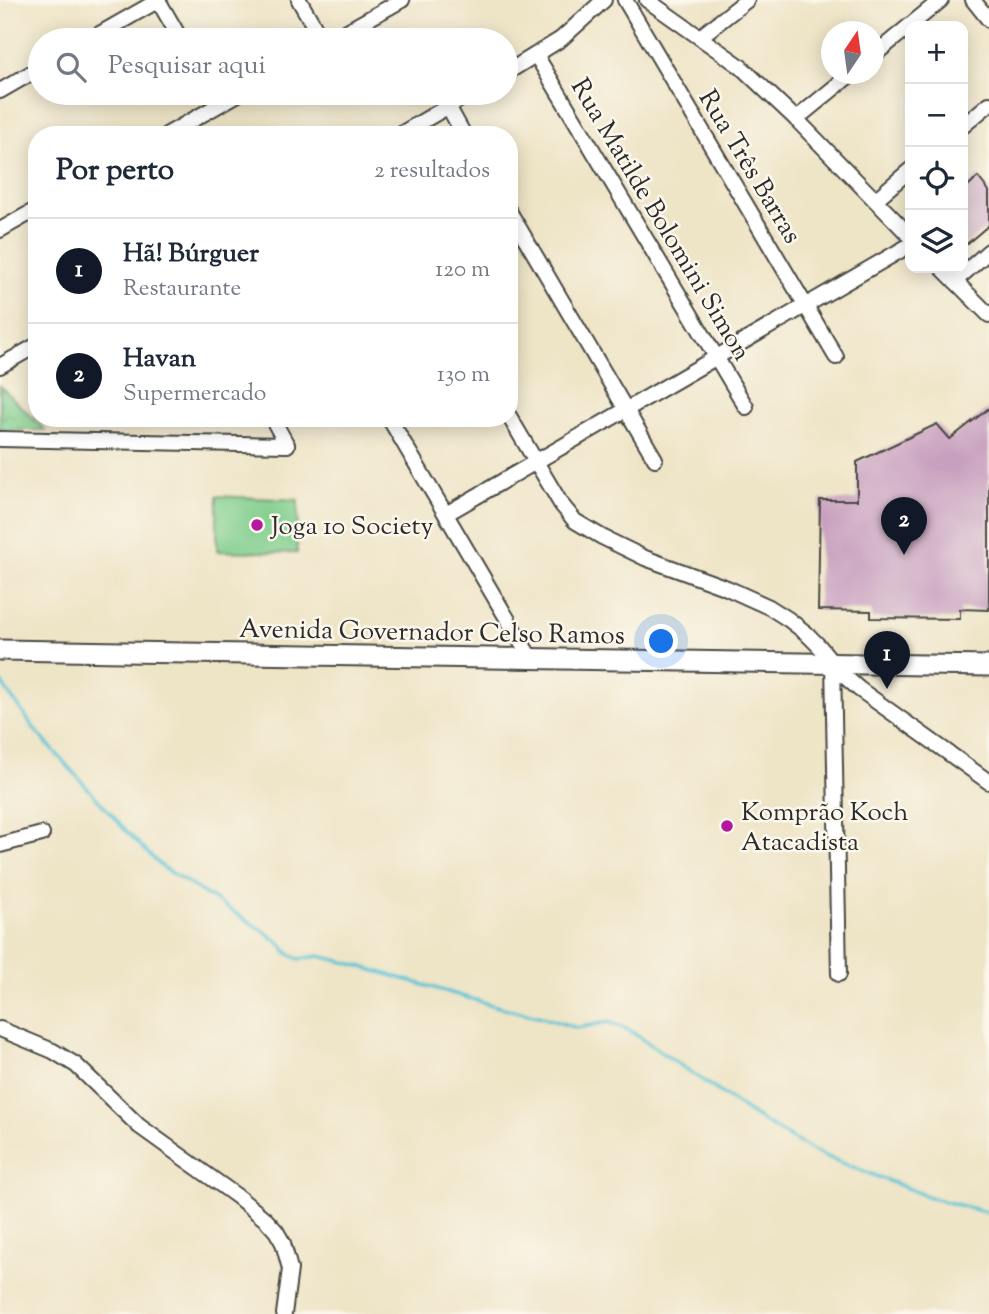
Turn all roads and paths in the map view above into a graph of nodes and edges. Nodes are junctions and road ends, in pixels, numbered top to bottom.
1 (158, 0) edge
2 (299, 0) edge
3 (402, 0) edge
4 (604, 0) edge
5 (625, 0) edge
6 (647, 0) edge
7 (747, 0) edge
8 (941, 0) edge
9 (973, 0) edge
10 (989, 20) edge
11 (110, 28) edge
12 (174, 28) edge
13 (315, 28) edge
14 (352, 28) edge
15 (700, 37) junction
16 (884, 46) edge
17 (537, 55) junction
18 (518, 66) edge
19 (28, 75) edge
20 (839, 84) edge
21 (0, 91) edge
22 (989, 104) edge
23 (206, 105) edge
24 (448, 106) joint
25 (796, 119) junction
26 (968, 122) edge
27 (178, 126) edge
28 (414, 126) edge
29 (459, 126) edge
30 (905, 174) edge
31 (875, 200) junction
32 (28, 214) edge
33 (518, 226) edge
34 (0, 230) edge
35 (905, 231) edge
36 (905, 248) edge
37 (989, 251) edge
38 (947, 273) edge
39 (954, 281) junction
40 (806, 305) junction
41 (989, 316) edge
42 (28, 350) edge
43 (716, 357) junction
44 (836, 357) dead end
45 (0, 366) edge
46 (746, 407) dead end
47 (626, 410) junction
48 (277, 427) edge
49 (394, 427) edge
50 (515, 427) edge
51 (0, 439) edge
52 (654, 458) dead end
53 (536, 462) junction
54 (446, 514) junction
55 (0, 650) edge
56 (531, 659) junction
57 (833, 663) junction
58 (989, 666) edge
59 (989, 782) edge
60 (42, 834) dead end
61 (0, 845) edge
62 (839, 974) dead end
63 (0, 1029) edge
64 (284, 1314) edge

1 - 11 street
1 - 12 street
2 - 13 street
3 - 14 street
4 - 17 street
5 - 40 street, Rua Três Barras
6 - 15 street
7 - 15 street
8 - 16 street
9 - 10 street
15 - 25 street
17 - 18 street
17 - 43 street, Rua Matilde Bolomini Simon
19 - 21 street
20 - 25 street
22 - 26 street
23 - 27 street
24 - 28 street
24 - 29 street
25 - 31 street
30 - 31 street
31 - 35 street
32 - 34 street
33 - 47 street
36 - 40 street
37 - 39 street
38 - 39 street
39 - 41 street
40 - 43 street
40 - 44 street, Rua Três Barras
42 - 45 street
43 - 46 street, Rua Matilde Bolomini Simon
43 - 47 street
47 - 52 street
47 - 53 street
48 - 51 street
49 - 54 street
50 - 53 street
53 - 54 street
53 - 57 street
54 - 56 street
55 - 56 main road, Avenida Governador Celso Ramos
56 - 57 main road, Avenida Governador Celso Ramos
57 - 58 main road, Avenida Governador Celso Ramos
57 - 59 street
57 - 62 street
60 - 61 street
63 - 64 street

